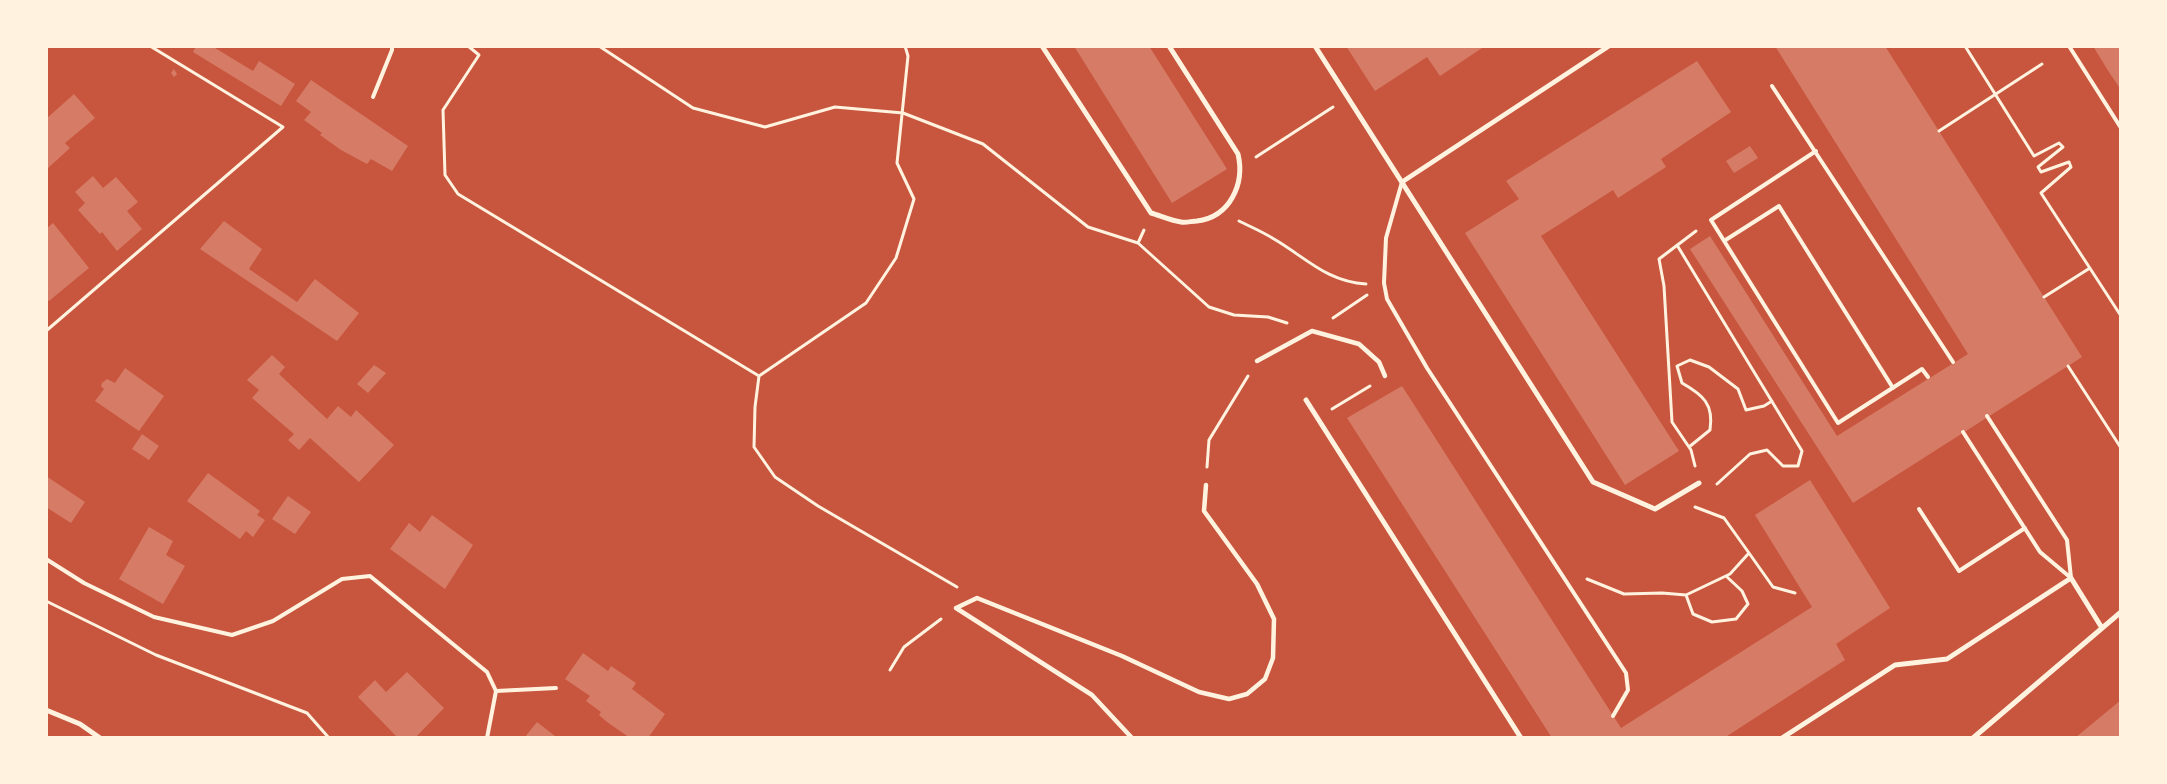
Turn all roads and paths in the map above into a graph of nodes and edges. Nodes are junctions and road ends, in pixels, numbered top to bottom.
1 (150, 46) edge
2 (392, 46) edge
3 (468, 46) edge
4 (599, 46) edge
5 (905, 46) edge
6 (1042, 46) edge
7 (1169, 46) edge
8 (1315, 46) edge
9 (1609, 46) edge
10 (1964, 46) edge
11 (2069, 46) edge
12 (2042, 64) dead end
13 (1772, 86) dead end
14 (1995, 94) junction
15 (373, 97) dead end
16 (1348, 98) junction
17 (903, 113) junction
18 (2121, 128) edge
19 (1938, 131) dead end
20 (1816, 151) junction
21 (1241, 167) junction
22 (1402, 182) junction
23 (1219, 212) junction
24 (1711, 220) junction
25 (1724, 241) junction
26 (1677, 245) junction
27 (2090, 268) junction
28 (1384, 283) junction
29 (2044, 297) dead end
30 (2121, 316) edge
31 (46, 331) edge
32 (1312, 331) junction
33 (1257, 361) joint
34 (1953, 362) dead end
35 (2068, 366) dead end
36 (759, 376) junction
37 (1385, 376) dead end
38 (1928, 377) dead end
39 (1893, 388) junction
40 (1306, 400) dead end
41 (1772, 401) junction
42 (1987, 416) dead end
43 (1963, 432) dead end
44 (1689, 447) junction
45 (2121, 448) edge
46 (1699, 483) junction
47 (1206, 485) joint
48 (1673, 499) junction
49 (1919, 509) dead end
50 (2025, 528) junction
51 (1749, 552) junction
52 (46, 559) edge
53 (1556, 567) junction
54 (1726, 576) junction
55 (2071, 578) junction
56 (1795, 594) dead end
57 (1686, 595) junction
58 (977, 598) junction
59 (46, 601) edge
60 (956, 608) junction
61 (2121, 612) edge
62 (2102, 628) junction
63 (890, 670) dead end
64 (556, 688) dead end
65 (496, 691) junction
66 (46, 710) edge
67 (1613, 716) dead end
68 (100, 738) edge
69 (329, 738) edge
70 (486, 738) edge
71 (1132, 738) edge
72 (1521, 738) edge
73 (1782, 738) edge
74 (1973, 738) edge

1 - 31 path
2 - 15 lane
3 - 36 path
4 - 17 path
5 - 17 path
6 - 23 street
7 - 21 street
8 - 16 street
9 - 22 street
10 - 14 path
11 - 18 lane
12 - 14 path
13 - 20 lane
14 - 19 path
14 - 27 path
16 - 21 path
16 - 22 street
17 - 32 path
17 - 36 path
20 - 24 lane
20 - 34 lane
21 - 23 street
22 - 28 lane
22 - 48 street
23 - 28 path
24 - 25 lane
24 - 26 path
25 - 39 lane
25 - 39 lane
26 - 41 path
26 - 44 path
27 - 29 path
27 - 30 path
28 - 32 path
28 - 53 lane
32 - 33 street
32 - 37 street
33 - 47 path
35 - 45 path
36 - 58 path
38 - 39 lane
40 - 72 street
41 - 44 path
41 - 46 path
42 - 55 lane
43 - 50 lane
44 - 46 path
46 - 48 street
47 - 58 street
48 - 51 path
49 - 50 lane
50 - 55 lane
51 - 54 path
51 - 56 path
52 - 65 lane
53 - 57 path
53 - 67 lane
54 - 57 path
54 - 57 path
55 - 62 street
55 - 73 street
58 - 60 street
59 - 69 path
60 - 63 path
60 - 71 street
61 - 62 street
62 - 74 street
64 - 65 lane
65 - 70 lane
66 - 68 street

